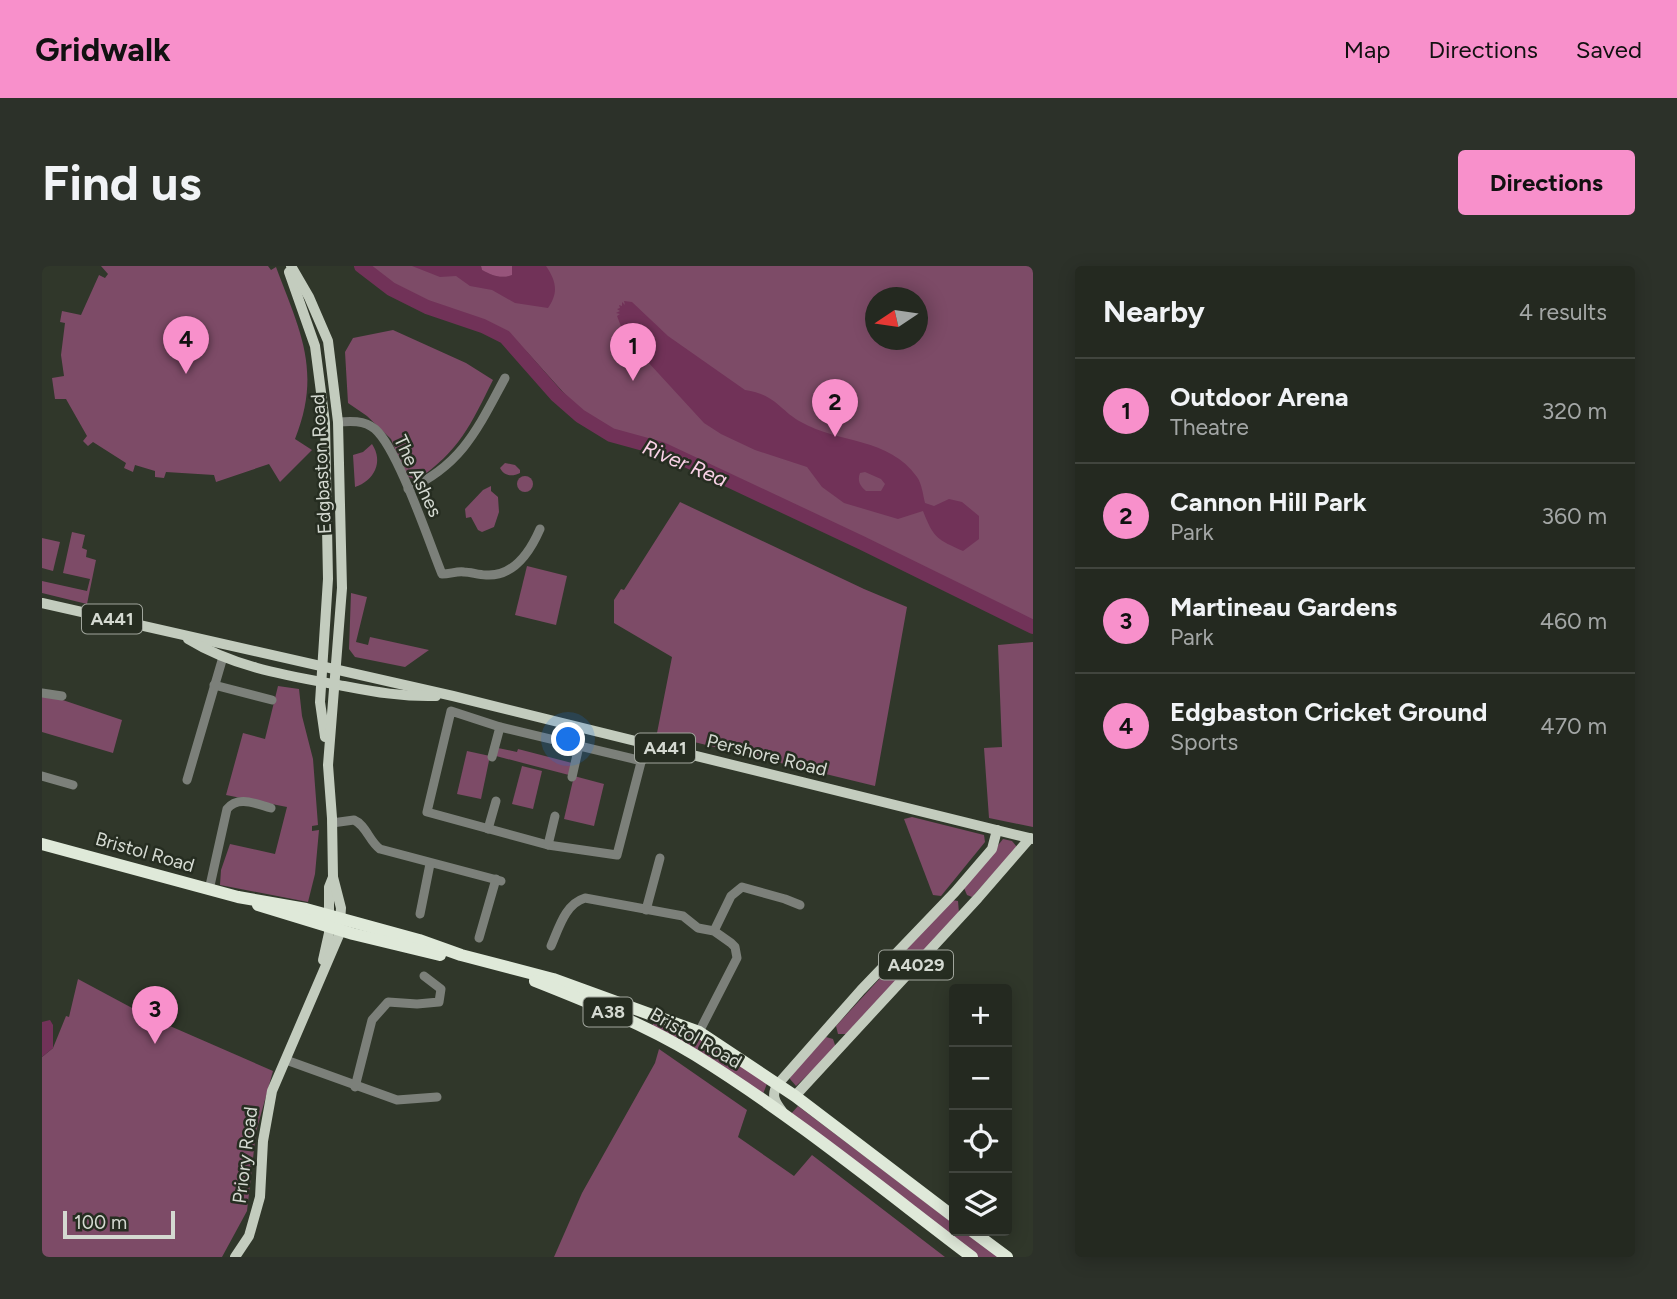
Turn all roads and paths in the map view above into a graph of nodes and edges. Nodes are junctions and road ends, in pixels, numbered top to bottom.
1 (290, 266) edge
2 (328, 341) junction
3 (315, 346) junction
4 (505, 378) dead end
5 (338, 422) junction
6 (326, 423) junction
7 (408, 489) junction
8 (341, 501) junction
9 (327, 502) junction
10 (540, 529) dead end
11 (42, 603) edge
12 (182, 635) junction
13 (223, 657) junction
14 (323, 668) junction
15 (336, 670) junction
16 (321, 682) junction
17 (335, 684) junction
18 (214, 685) junction
19 (42, 693) edge
20 (62, 696) dead end
21 (453, 696) junction
22 (272, 700) dead end
23 (535, 717) junction
24 (500, 727) junction
25 (531, 735) junction
26 (646, 743) junction
27 (579, 747) junction
28 (492, 757) dead end
29 (328, 758) junction
30 (642, 761) junction
31 (42, 776) edge
32 (572, 778) dead end
33 (187, 780) dead end
34 (73, 785) dead end
35 (496, 801) dead end
36 (271, 808) dead end
37 (555, 817) dead end
38 (332, 823) junction
39 (488, 829) junction
40 (997, 830) junction
41 (1031, 838) edge
42 (42, 844) edge
43 (548, 845) junction
44 (660, 858) dead end
45 (430, 864) junction
46 (209, 890) junction
47 (956, 892) junction
48 (800, 905) dead end
49 (969, 907) junction
50 (646, 910) junction
51 (420, 914) dead end
52 (334, 923) junction
53 (714, 931) junction
54 (479, 938) dead end
55 (551, 946) dead end
56 (424, 976) dead end
57 (827, 1030) junction
58 (699, 1032) junction
59 (843, 1044) junction
60 (286, 1060) junction
61 (778, 1084) junction
62 (355, 1087) junction
63 (794, 1096) junction
64 (437, 1097) dead end
65 (788, 1118) junction
66 (949, 1213) edge
67 (979, 1236) edge
68 (235, 1257) edge
69 (972, 1257) edge
70 (1007, 1257) edge

1 - 2 main road, Edgbaston Road
1 - 3 main road, Edgbaston Road
2 - 3 main road
2 - 5 main road, Edgbaston Road
3 - 6 main road, Edgbaston Road
4 - 7 street
5 - 6 main road
5 - 7 street, The Ashes
5 - 8 main road, Edgbaston Road
6 - 9 main road, Edgbaston Road
7 - 10 street, The Ashes
8 - 9 main road
8 - 15 main road, Edgbaston Road
9 - 14 main road, Edgbaston Road
11 - 12 main road, Pershore Road / A441
12 - 13 main road, Pershore Road / A441
12 - 14 main road, Pershore Road / A441
13 - 16 main road, Pershore Road / A441
13 - 18 street
14 - 15 main road, Pershore Road / A441
14 - 16 main road, Priory Road
15 - 17 main road, Priory Road
15 - 21 main road, Pershore Road / A441
16 - 17 main road, Pershore Road / A441
16 - 29 main road, Priory Road
17 - 21 main road, Pershore Road / A441
17 - 29 main road, Priory Road
18 - 22 street
18 - 33 street
19 - 20 street
21 - 23 main road, Pershore Road / A441
23 - 25 street
23 - 26 main road, Pershore Road / A441
24 - 25 street
24 - 28 street
24 - 39 street
25 - 27 street
26 - 30 street
26 - 40 main road, Pershore Road / A441
27 - 30 street
27 - 32 street
29 - 38 main road, Priory Road
30 - 43 street
31 - 34 street
35 - 39 street
36 - 46 street
37 - 43 street
38 - 45 street
38 - 52 main road, Priory Road
39 - 43 street
40 - 41 main road, Pershore Road / A441
40 - 47 main road, A4029
41 - 49 main road, A4029
42 - 46 highway, Bristol Road / A38
44 - 50 street
45 - 51 street
45 - 54 street
46 - 52 highway, Bristol Road / A38
47 - 49 main road
47 - 57 main road, A4029
48 - 53 street
49 - 59 main road, A4029
50 - 53 street
50 - 55 street
52 - 58 highway, Bristol Road / A38
52 - 60 main road, Priory Road
52 - 65 highway, Bristol Road / A38
53 - 58 street
56 - 62 street
57 - 59 main road
57 - 61 main road, A4029
58 - 61 highway, Bristol Road / A38
59 - 63 main road, A4029
60 - 62 street
60 - 68 main road, Priory Road
61 - 63 highway, Bristol Road / A38
61 - 65 main road
62 - 64 street
63 - 66 highway, Bristol Road / A38
65 - 69 highway, Bristol Road / A38
67 - 70 highway

